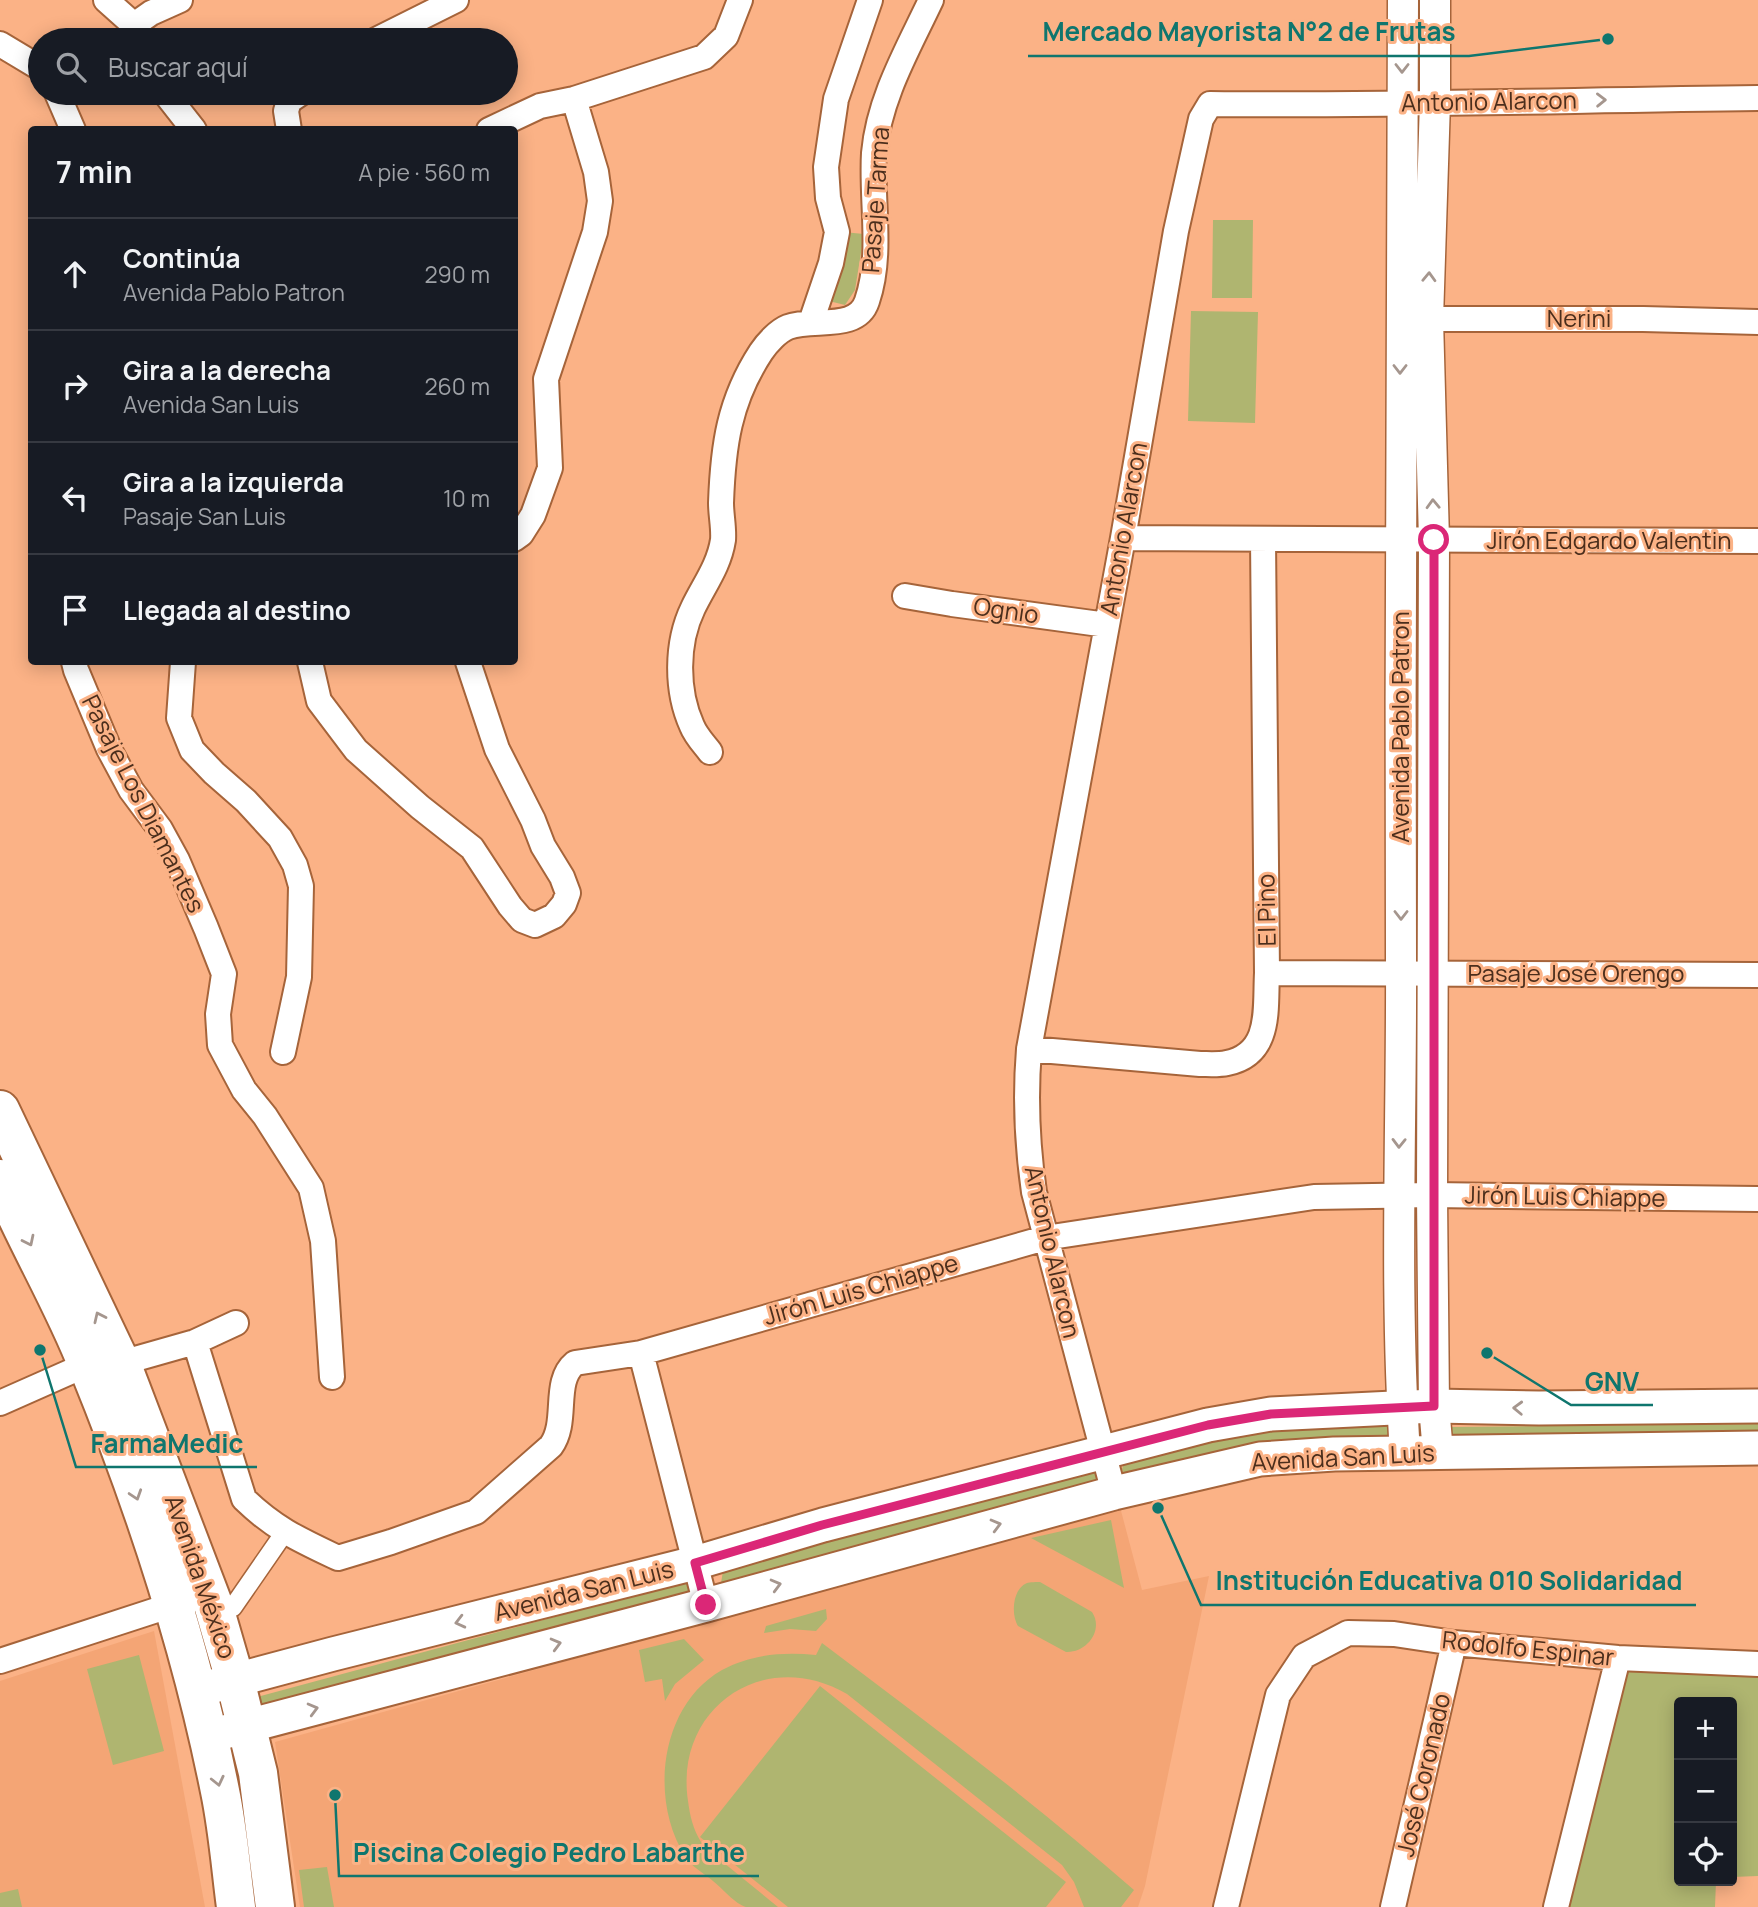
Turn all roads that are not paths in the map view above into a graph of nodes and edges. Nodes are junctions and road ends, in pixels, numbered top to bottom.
1 (106, 0) edge
2 (180, 0) edge
3 (456, 0) edge
4 (740, 0) edge
5 (870, 0) edge
6 (931, 0) edge
7 (1403, 0) edge
8 (1435, 0) edge
9 (132, 28) edge
10 (140, 28) edge
11 (400, 28) edge
12 (0, 44) edge
13 (28, 61) edge
14 (1758, 98) edge
15 (574, 99) junction
16 (1435, 102) junction
17 (1402, 104) junction
18 (62, 105) edge
19 (174, 105) edge
20 (71, 126) edge
21 (191, 126) edge
22 (498, 126) edge
23 (1414, 321) junction
24 (811, 322) junction
25 (1758, 322) edge
26 (518, 536) edge
27 (1124, 538) junction
28 (1263, 539) junction
29 (1401, 540) junction
30 (1434, 540) junction
31 (1758, 541) edge
32 (905, 596) dead end
33 (1107, 625) junction
34 (75, 665) edge
35 (183, 665) edge
36 (311, 665) edge
37 (469, 665) edge
38 (710, 752) dead end
39 (1401, 878) junction
40 (1433, 884) junction
41 (1267, 974) junction
42 (1401, 974) junction
43 (1433, 974) junction
44 (1758, 975) edge
45 (1029, 1049) junction
46 (284, 1052) dead end
47 (0, 1110) edge
48 (0, 1179) edge
49 (1398, 1195) junction
50 (1432, 1195) junction
51 (1758, 1199) edge
52 (1045, 1238) junction
53 (236, 1323) dead end
54 (195, 1342) junction
55 (641, 1353) junction
56 (104, 1364) junction
57 (332, 1377) dead end
58 (0, 1403) edge
59 (1758, 1406) edge
60 (1418, 1407) junction
61 (1672, 1407) junction
62 (1254, 1417) junction
63 (1758, 1448) edge
64 (1674, 1450) junction
65 (1102, 1451) junction
66 (1405, 1453) junction
67 (1438, 1453) junction
68 (1260, 1459) junction
69 (1114, 1493) junction
70 (281, 1531) junction
71 (695, 1563) junction
72 (173, 1605) junction
73 (214, 1605) junction
74 (706, 1605) junction
75 (411, 1634) junction
76 (1454, 1643) junction
77 (1618, 1658) junction
78 (0, 1661) edge
79 (1758, 1664) edge
80 (235, 1680) junction
81 (421, 1680) junction
82 (198, 1690) junction
83 (247, 1727) junction
84 (208, 1737) junction
85 (236, 1907) edge
86 (275, 1907) edge
87 (1226, 1907) edge
88 (1393, 1907) edge
89 (1556, 1907) edge

1 - 9 street
2 - 10 street
3 - 11 street
4 - 15 street
5 - 24 street
6 - 24 street, Pasaje Tarma
7 -> 17 street, Avenida Pablo Patron
8 - 16 street, Avenida Pablo Patron
12 - 13 street
16 -> 14 street, Antonio Alarcon
15 - 22 street
15 - 26 street
16 - 17 street, Antonio Alarcon
23 -> 16 street, Avenida Pablo Patron
17 - 23 street, Avenida Pablo Patron
17 - 27 street, Antonio Alarcon
18 - 20 street
19 - 21 street
23 - 25 street, Nerini
23 -> 29 street, Avenida Pablo Patron
30 -> 23 street, Avenida Pablo Patron
24 - 38 street
27 - 28 street, Jirón Edgardo Valentin
27 - 33 street, Antonio Alarcon
28 - 29 street, Jirón Edgardo Valentin
28 - 41 street, El Pino
29 - 30 street, Jirón Edgardo Valentin
29 - 39 street, Avenida Pablo Patron
30 - 31 street, Jirón Edgardo Valentin
30 - 40 street, Avenida Pablo Patron
32 - 33 street, Ognio
33 - 45 street, Antonio Alarcon
34 - 57 street, Pasaje Los Diamantes
35 - 46 street
36 - 37 street
39 - 40 street
39 -> 42 street, Avenida Pablo Patron
40 - 43 street, Avenida Pablo Patron
41 - 42 street, Pasaje José Orengo
41 - 45 street, El Pino
42 - 43 street, Pasaje José Orengo
42 -> 49 street, Avenida Pablo Patron
43 - 44 street, Pasaje José Orengo
43 - 50 street, Avenida Pablo Patron
45 - 52 street, Antonio Alarcon
56 -> 47 main road, Avenida México
48 -> 56 main road, Avenida México
49 - 50 street, Jirón Luis Chiappe
49 - 52 street, Jirón Luis Chiappe
49 - 60 street, Avenida Pablo Patron
50 - 51 street, Jirón Luis Chiappe
50 - 60 street, Avenida Pablo Patron
52 - 55 street, Jirón Luis Chiappe
52 - 65 street, Antonio Alarcon
53 - 54 street
54 - 56 street
54 - 70 street, Jirón Luis Chiappe
55 - 70 street, Jirón Luis Chiappe
55 - 71 street
56 - 58 street
56 -> 72 main road, Avenida México
56 - 73 main road, Avenida México
59 - 61 main road, Avenida San Luis
61 -> 60 main road, Avenida San Luis
60 - 62 main road, Avenida San Luis
60 - 66 street, Avenida Pablo Patron
60 - 67 street, Avenida Pablo Patron
61 - 64 main road
62 - 65 main road, Avenida San Luis
62 - 68 main road
63 - 64 main road, Avenida San Luis
64 - 67 main road, Avenida San Luis
65 - 69 street, Antonio Alarcon
65 - 71 main road, Avenida San Luis
66 - 67 main road, Avenida San Luis
66 - 68 main road, Avenida San Luis
68 - 69 main road, Avenida San Luis
74 -> 69 main road, Avenida San Luis
70 - 73 street
71 - 74 street
71 -> 75 main road, Avenida San Luis
72 - 73 street
72 - 78 street
72 - 82 main road, Avenida México
73 - 80 main road, Avenida México
81 -> 74 main road, Avenida San Luis
75 - 80 main road, Avenida San Luis
75 - 81 main road
76 - 77 street, Rodolfo Espinar
76 - 87 street, Rodolfo Espinar
76 - 88 street, José Coronado
77 - 79 street, Rodolfo Espinar
77 - 89 street
80 - 82 main road, Avenida San Luis
80 - 83 main road, Avenida México
83 -> 81 main road, Avenida San Luis
82 - 84 main road, Avenida México
83 - 84 main road, Avenida San Luis
83 - 86 main road, Avenida México
84 -> 85 main road, Avenida México

